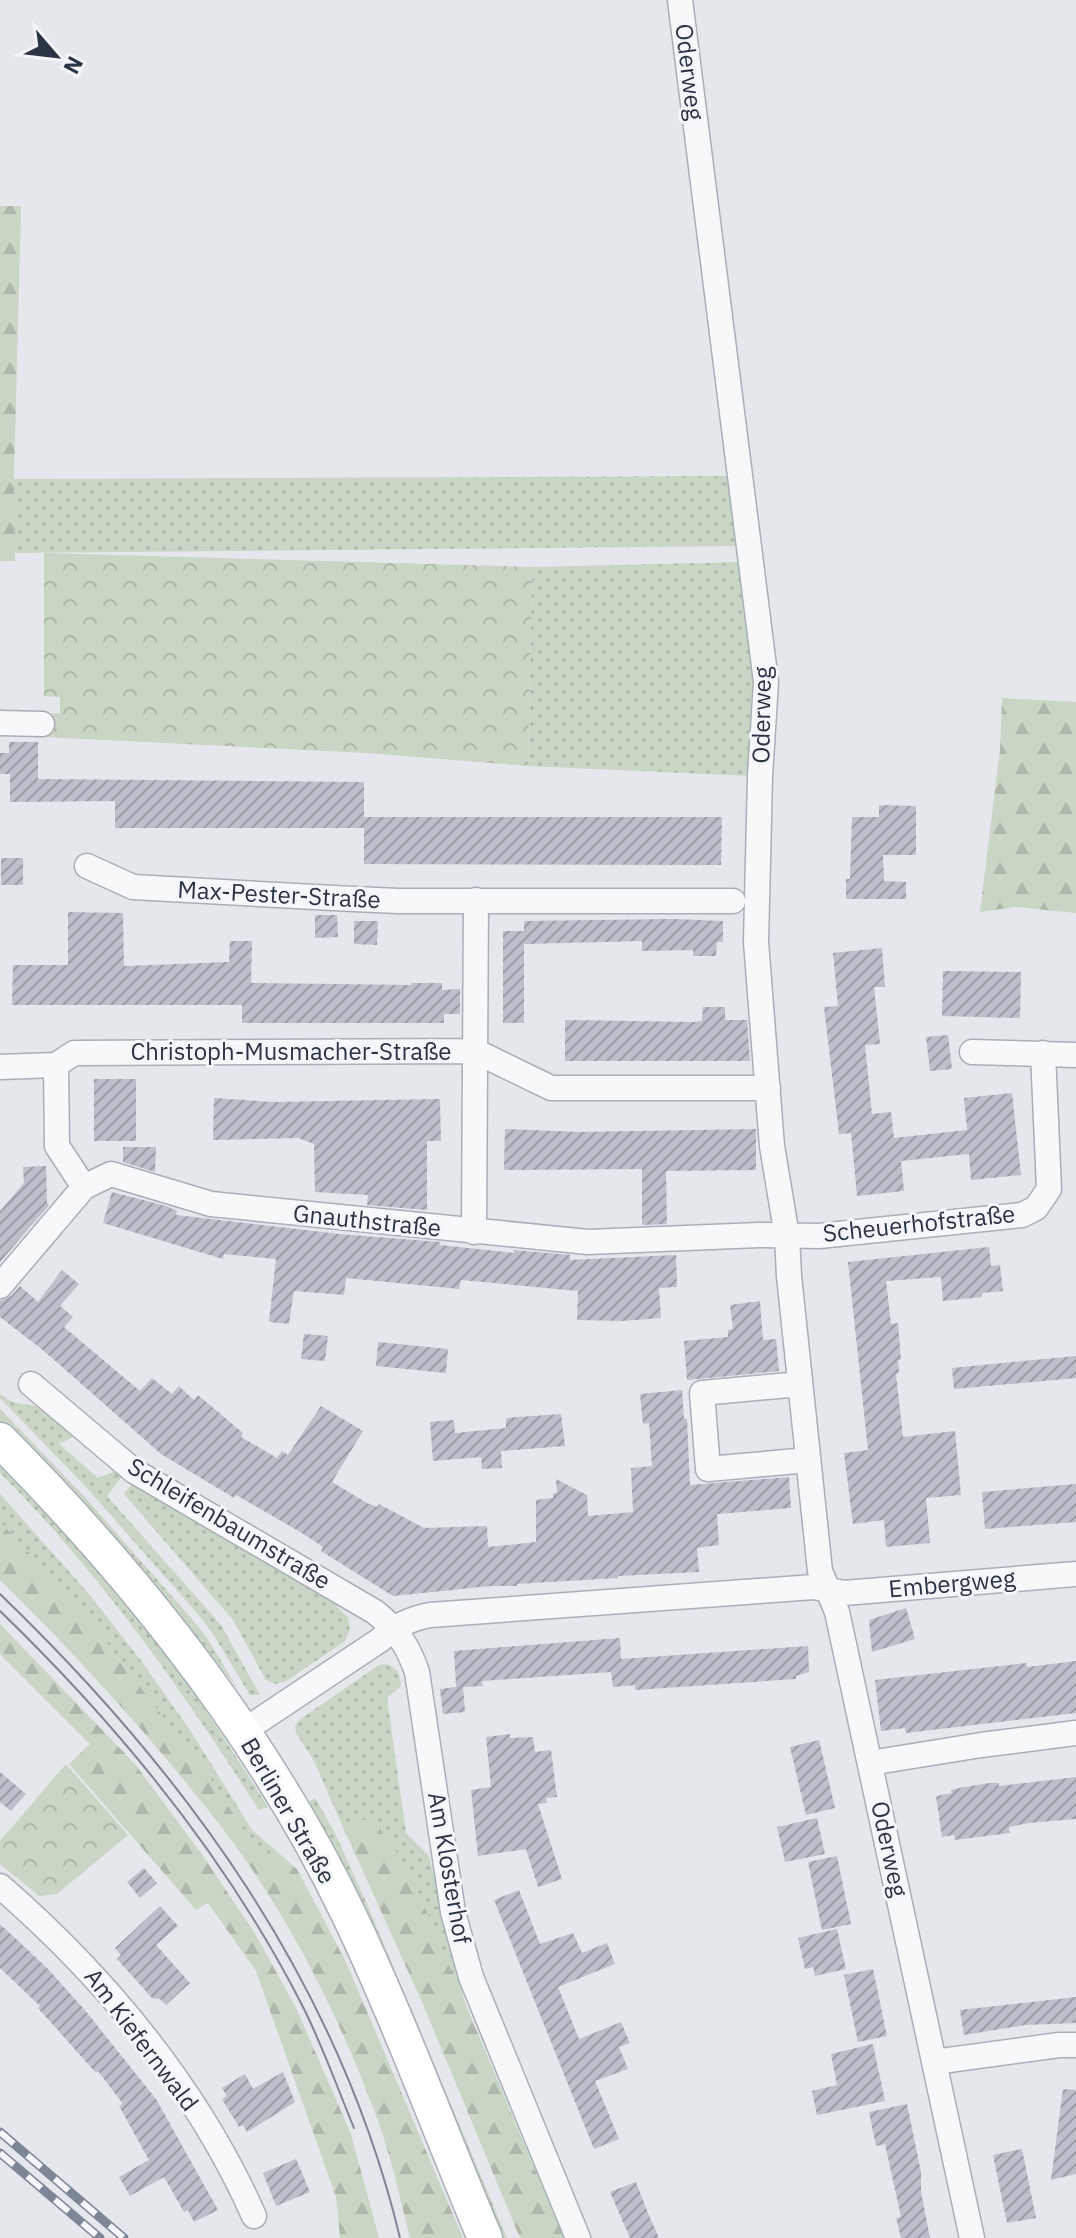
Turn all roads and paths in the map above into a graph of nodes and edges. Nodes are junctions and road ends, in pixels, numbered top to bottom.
1 (680, 0) edge
2 (0, 723) edge
3 (42, 724) dead end
4 (87, 866) dead end
5 (476, 900) junction
6 (733, 901) dead end
7 (475, 1051) junction
8 (972, 1052) dead end
9 (1043, 1053) junction
10 (1076, 1055) edge
11 (56, 1065) junction
12 (0, 1067) edge
13 (768, 1088) junction
14 (84, 1187) junction
15 (474, 1232) junction
16 (787, 1236) junction
17 (0, 1286) edge
18 (31, 1384) dead end
19 (800, 1384) junction
20 (0, 1440) edge
21 (808, 1460) junction
22 (1076, 1574) edge
23 (828, 1589) junction
24 (394, 1627) junction
25 (242, 1732) junction
26 (1076, 1733) edge
27 (870, 1763) junction
28 (0, 1886) edge
29 (1076, 2045) edge
30 (934, 2062) junction
31 (254, 2216) dead end
32 (485, 2238) edge
33 (578, 2238) edge
34 (972, 2238) edge

1 - 13 street, Oderweg
2 - 3 street
4 - 5 street, Max-Pester-Straße
5 - 6 street, Max-Pester-Straße
5 - 7 street
7 - 11 street, Christoph-Musmacher-Straße
7 - 13 street, Christoph-Musmacher-Straße
7 - 15 street
8 - 9 street
9 - 10 street
9 - 16 street, Scheuerhofstraße
11 - 12 street, Christoph-Musmacher-Straße
11 - 14 street
13 - 16 street, Oderweg
14 - 15 street, Gnauthstraße
14 - 17 street
15 - 16 street, Gnauthstraße
16 - 19 street, Oderweg
18 - 24 street, Schleifenbaumstraße
19 - 21 street, Oderweg
19 - 21 street
20 - 25 main road, Berliner Straße
21 - 23 street, Oderweg
22 - 23 street, Embergweg
23 - 24 street
23 - 27 street, Oderweg
24 - 25 street
24 - 33 street, Am Klosterhof
25 - 32 main road, Berliner Straße
26 - 27 street
27 - 30 street, Oderweg
28 - 31 street, Am Kiefernwald
29 - 30 street
30 - 34 street, Oderweg

